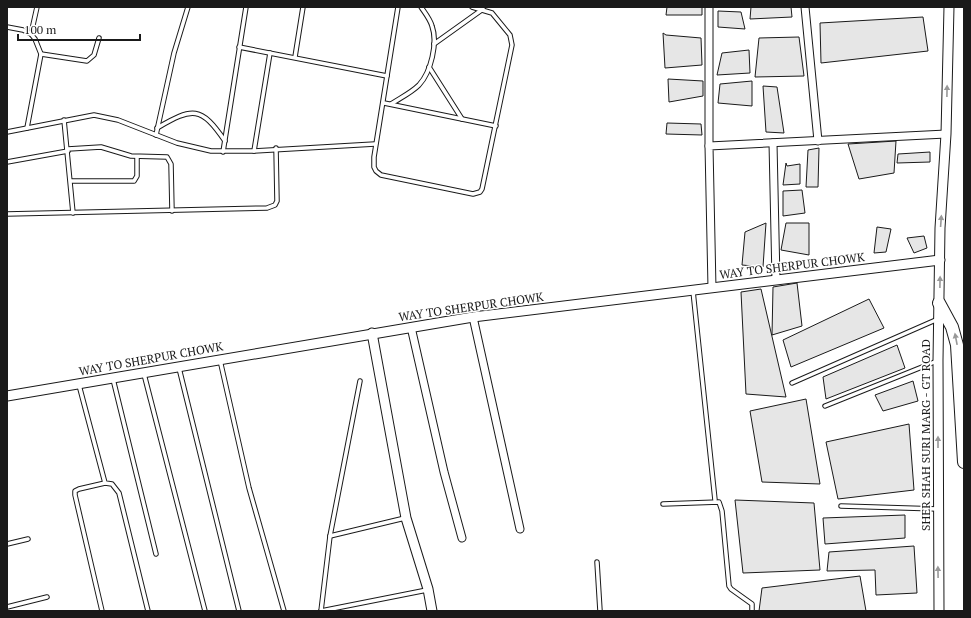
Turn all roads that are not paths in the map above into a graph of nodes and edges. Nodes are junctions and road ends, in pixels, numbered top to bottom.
1 (37, 7) edge
2 (188, 7) edge
3 (246, 7) edge
4 (303, 7) edge
5 (398, 7) edge
6 (421, 7) edge
7 (472, 7) edge
8 (709, 7) edge
9 (805, 7) edge
10 (949, 7) edge
11 (483, 9) junction
12 (7, 27) edge
13 (31, 34) junction
14 (99, 38) dead end
15 (434, 44) junction
16 (239, 47) junction
17 (41, 54) junction
18 (270, 54) junction
19 (295, 57) junction
20 (428, 67) junction
21 (387, 76) junction
22 (384, 103) junction
23 (391, 104) junction
24 (462, 119) junction
25 (64, 120) junction
26 (496, 126) junction
27 (27, 128) junction
28 (157, 128) junction
29 (7, 132) edge
30 (946, 134) junction
31 (156, 135) junction
32 (818, 140) junction
33 (225, 141) junction
34 (773, 143) junction
35 (376, 144) junction
36 (709, 146) junction
37 (276, 148) junction
38 (68, 150) junction
39 (254, 151) junction
40 (223, 152) junction
41 (137, 157) junction
42 (7, 162) edge
43 (71, 181) junction
44 (172, 211) junction
45 (73, 213) junction
46 (7, 214) edge
47 (940, 260) junction
48 (776, 280) junction
49 (712, 288) junction
50 (693, 291) junction
51 (939, 303) junction
52 (473, 317) junction
53 (939, 318) junction
54 (411, 327) junction
55 (372, 333) junction
56 (219, 360) junction
57 (938, 361) junction
58 (179, 367) junction
59 (144, 372) junction
60 (113, 378) junction
61 (360, 381) dead end
62 (792, 383) dead end
63 (79, 384) junction
64 (7, 396) edge
65 (825, 406) dead end
66 (964, 462) edge
67 (105, 483) junction
68 (715, 500) junction
69 (663, 504) dead end
70 (841, 506) dead end
71 (938, 509) junction
72 (406, 518) junction
73 (520, 529) dead end
74 (330, 536) junction
75 (28, 538) dead end
76 (462, 538) dead end
77 (7, 544) edge
78 (156, 554) dead end
79 (597, 562) dead end
80 (428, 589) junction
81 (46, 597) dead end
82 (7, 607) edge
83 (102, 611) edge
84 (148, 611) edge
85 (205, 611) edge
86 (239, 611) edge
87 (284, 611) edge
88 (321, 611) edge
89 (432, 611) edge
90 (600, 611) edge
91 (752, 611) edge
92 (939, 611) edge

1 - 13 lane
2 - 28 lane
3 - 16 lane
4 - 19 lane
5 - 21 lane
6 - 15 lane
7 - 11 lane
8 - 36 street
9 - 32 street
30 -> 10 street, SHER SHAH SURI MARG - GT ROAD
11 - 15 lane
11 - 26 lane
12 - 13 lane
13 - 17 lane
14 - 17 lane
15 - 20 lane
16 - 18 lane
16 - 33 lane
17 - 27 lane
18 - 19 lane
18 - 39 lane
19 - 21 lane
20 - 23 lane
20 - 24 lane
21 - 22 lane
22 - 23 lane
22 - 35 lane
23 - 24 lane
24 - 26 lane
25 - 27 lane
25 - 31 lane
25 - 38 lane
26 - 35 lane
27 - 29 lane
28 - 31 lane
28 - 33 lane
30 - 32 street
47 -> 30 street, SHER SHAH SURI MARG - GT ROAD
31 - 40 lane
32 - 34 street
33 - 40 lane
34 - 36 street
34 - 48 street
35 - 37 lane
36 - 49 street
37 - 39 lane
37 - 44 lane
38 - 41 lane
38 - 42 lane
38 - 43 lane
39 - 40 lane
41 - 43 lane
41 - 44 lane
43 - 45 lane
44 - 45 lane
45 - 46 lane
47 - 48 street, WAY TO SHERPUR CHOWK
51 -> 47 street, SHER SHAH SURI MARG - GT ROAD
48 - 49 street, WAY TO SHERPUR CHOWK
49 - 50 street, WAY TO SHERPUR CHOWK
50 - 52 street, WAY TO SHERPUR CHOWK
50 - 68 lane
51 - 53 street, SHER SHAH SURI MARG - GT ROAD
66 -> 51 highway
52 - 54 street, WAY TO SHERPUR CHOWK
52 - 73 street
53 - 57 street, SHER SHAH SURI MARG - GT ROAD
53 - 62 lane
54 - 55 street, WAY TO SHERPUR CHOWK
54 - 76 street
55 - 56 street, WAY TO SHERPUR CHOWK
55 - 72 street
56 - 58 street, WAY TO SHERPUR CHOWK
56 - 87 lane
57 - 65 lane
71 -> 57 street, SHER SHAH SURI MARG - GT ROAD
58 - 59 street, WAY TO SHERPUR CHOWK
58 - 86 lane
59 - 60 street, WAY TO SHERPUR CHOWK
59 - 85 lane
60 - 63 street, WAY TO SHERPUR CHOWK
60 - 78 lane
61 - 74 lane
63 - 64 street, WAY TO SHERPUR CHOWK
63 - 67 lane
67 - 83 lane
67 - 84 lane
68 - 69 lane
68 - 91 lane
70 - 71 lane
92 -> 71 street, SHER SHAH SURI MARG - GT ROAD
72 - 74 lane
72 - 80 street
74 - 88 lane
75 - 77 lane
79 - 90 lane
80 - 88 lane
80 - 89 street
81 - 82 lane

